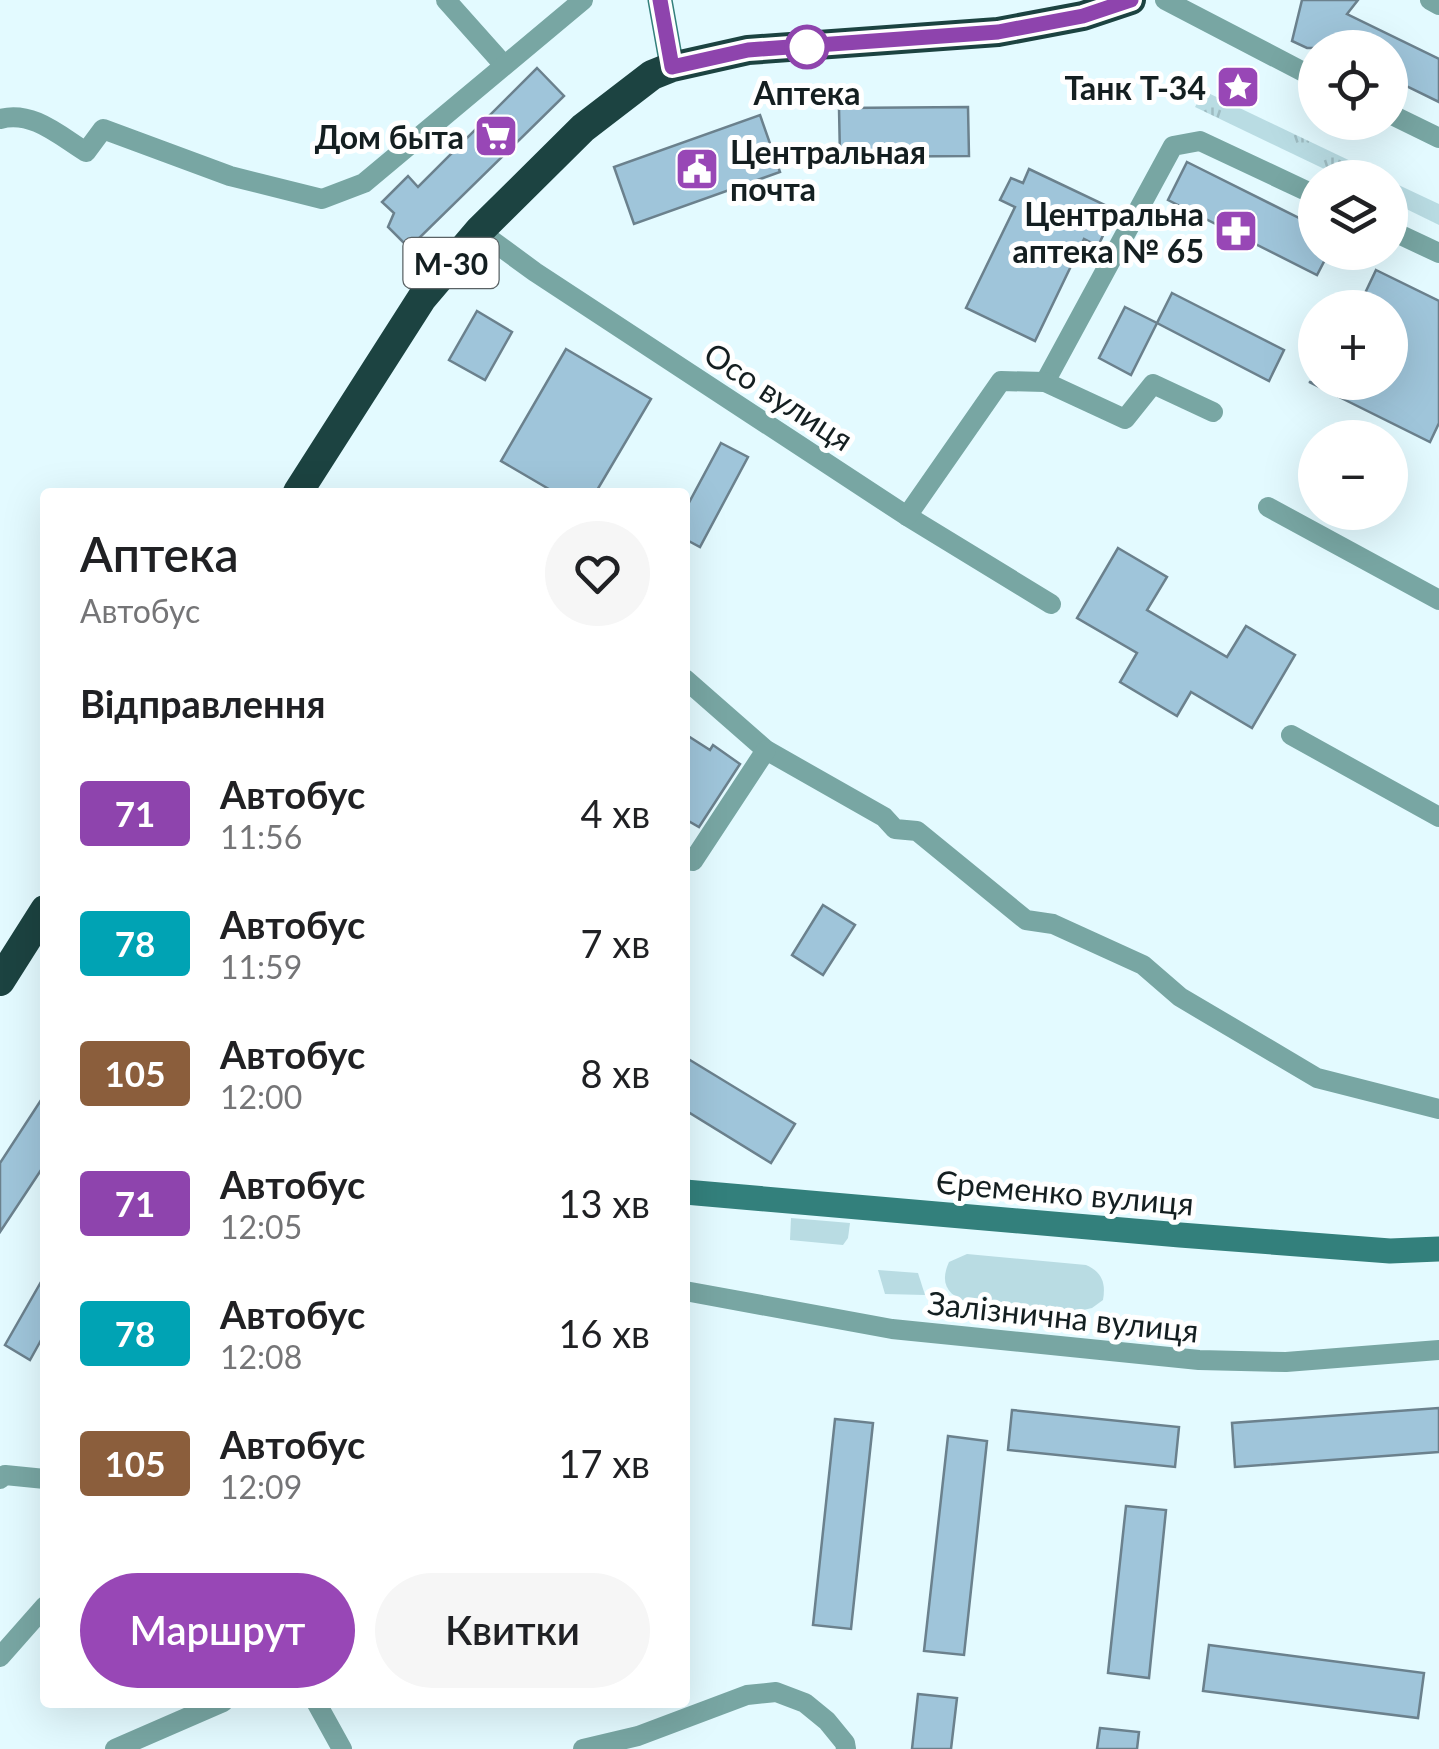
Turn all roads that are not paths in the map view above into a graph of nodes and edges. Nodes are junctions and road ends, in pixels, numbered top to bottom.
1 (446, 0) edge
2 (583, 0) edge
3 (660, 0) edge
4 (1131, 0) edge
5 (1164, 0) edge
6 (1430, 0) edge
7 (1439, 5) edge
8 (504, 65) junction
9 (1298, 69) edge
10 (662, 71) junction
11 (0, 119) edge
12 (1408, 123) edge
13 (1439, 138) edge
14 (1298, 187) edge
15 (478, 231) junction
16 (1408, 238) edge
17 (1439, 252) edge
18 (1045, 382) junction
19 (1214, 412) dead end
20 (301, 488) edge
21 (1268, 507) dead end
22 (907, 516) junction
23 (1439, 600) edge
24 (1051, 604) dead end
25 (690, 684) edge
26 (1291, 736) dead end
27 (766, 750) junction
28 (1439, 817) edge
29 (690, 860) edge
30 (40, 931) edge
31 (0, 982) edge
32 (1439, 1109) edge
33 (690, 1192) edge
34 (1439, 1249) edge
35 (690, 1292) edge
36 (1439, 1350) edge
37 (2, 1477) edge
38 (40, 1480) edge
39 (40, 1612) edge
40 (0, 1657) edge
41 (208, 1708) edge
42 (319, 1708) edge
43 (846, 1746) edge
44 (115, 1749) edge
45 (342, 1749) edge
46 (583, 1749) edge

1 - 8 street
2 - 8 street
3 - 10 street
4 - 10 highway, М-30
5 - 9 street
6 - 7 street
8 - 11 street
10 - 15 highway, М-30
12 - 13 street
14 - 18 street
15 - 20 highway, М-30
15 - 22 street, Осо вулиця
16 - 17 street
18 - 19 street
18 - 22 street
21 - 23 street
22 - 24 street, Осо вулиця
25 - 27 street
26 - 28 street
27 - 29 street
27 - 32 street
30 - 31 highway
33 - 34 street, Єременко вулиця
35 - 36 street, Залізнична вулиця
37 - 38 street
39 - 40 street
41 - 44 street
42 - 45 street
43 - 46 street

